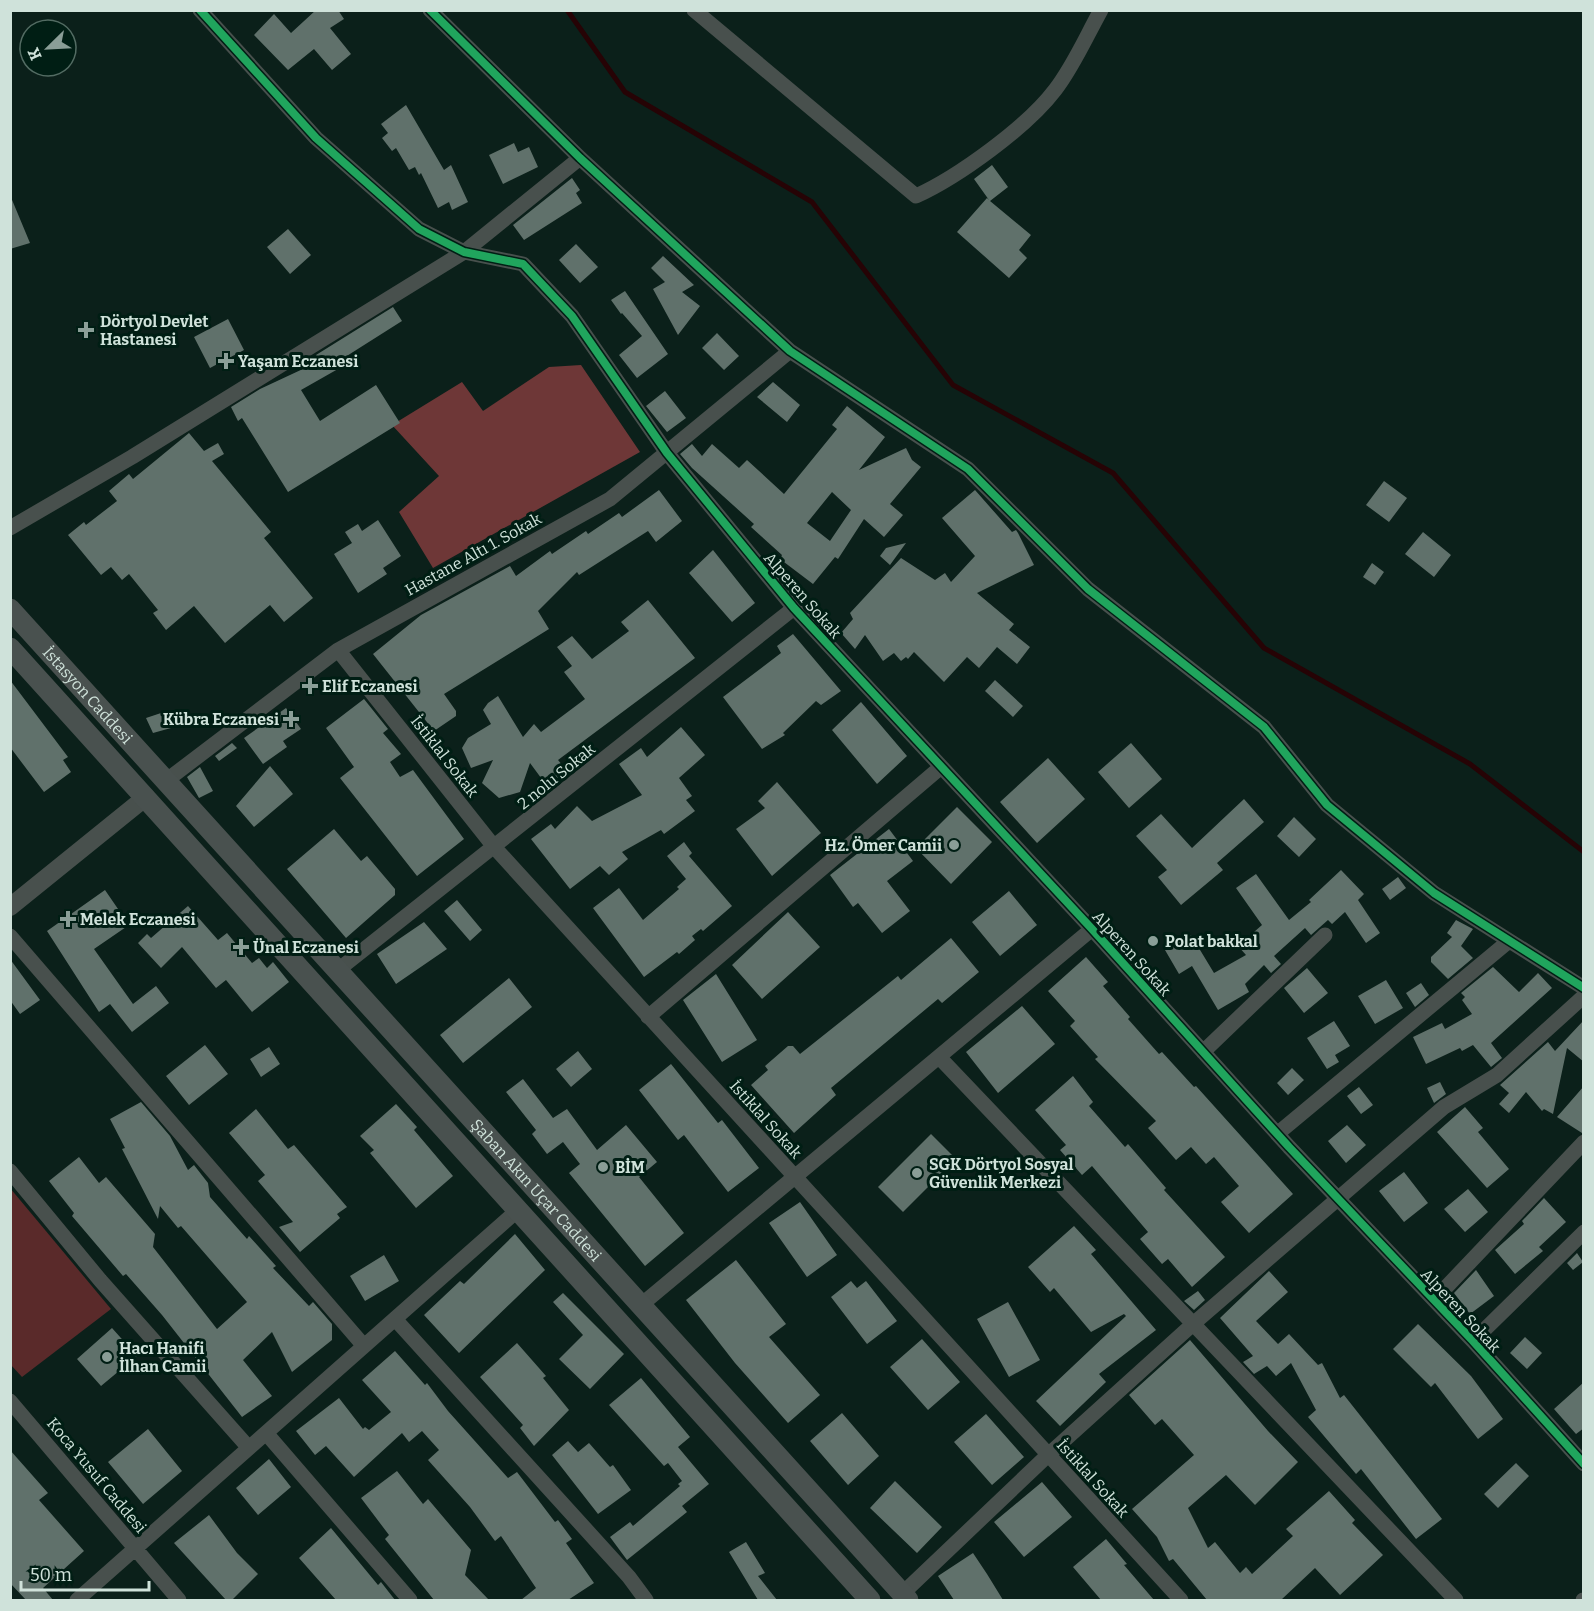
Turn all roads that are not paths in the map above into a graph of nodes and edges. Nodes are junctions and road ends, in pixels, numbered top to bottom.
1 (200, 10) edge
2 (430, 10) edge
3 (693, 10) edge
4 (1101, 10) edge
5 (580, 158) junction
6 (464, 252) junction
7 (790, 351) junction
8 (667, 453) junction
9 (10, 528) edge
10 (794, 608) junction
11 (10, 609) edge
12 (10, 648) edge
13 (338, 650) junction
14 (941, 767) junction
15 (167, 780) junction
16 (146, 797) junction
17 (495, 848) junction
18 (10, 907) edge
19 (1092, 929) junction
20 (1325, 935) dead end
21 (10, 936) edge
22 (1509, 941) junction
23 (338, 970) junction
24 (1584, 988) edge
25 (1584, 996) edge
26 (648, 1017) junction
27 (1203, 1052) junction
28 (939, 1057) junction
29 (1277, 1134) junction
30 (1584, 1142) edge
31 (10, 1172) edge
32 (795, 1178) junction
33 (1337, 1198) junction
34 (519, 1209) junction
35 (1584, 1232) edge
36 (1434, 1300) junction
37 (641, 1305) junction
38 (395, 1319) junction
39 (1193, 1324) junction
40 (1473, 1341) junction
41 (364, 1346) junction
42 (10, 1401) edge
43 (266, 1433) junction
44 (249, 1448) junction
45 (1048, 1455) junction
46 (1584, 1464) edge
47 (135, 1548) junction
48 (905, 1597) edge
49 (77, 1600) edge
50 (179, 1600) edge
51 (410, 1600) edge
52 (646, 1600) edge
53 (870, 1600) edge
54 (1181, 1600) edge
55 (1456, 1600) edge

1 - 6 street, Alperen Sokak
2 - 5 street
3 - 4 street
5 - 6 street
5 - 7 street
6 - 8 street, Alperen Sokak
6 - 9 street
7 - 8 street, Hastane Altı 1. Sokak
7 - 22 street
8 - 10 street, Alperen Sokak
8 - 13 street, Hastane Altı 1. Sokak
10 - 14 street, Alperen Sokak
10 - 17 street, 2 nolu Sokak
11 - 15 main road, İstasyon Caddesi
12 - 16 main road, İstasyon Caddesi
13 - 15 street, Hastane Altı 1. Sokak
13 - 17 street, İstiklal Sokak
14 - 19 street, Alperen Sokak
14 - 26 street
15 - 16 main road
15 - 23 main road, Şaban Akın Uçar Caddesi
16 - 18 street
16 - 34 main road, Şaban Akın Uçar Caddesi
17 - 23 street, 2 nolu Sokak
17 - 26 street, İstiklal Sokak
19 - 27 street, Alperen Sokak
19 - 28 street
20 - 27 street
21 - 41 street
22 - 24 street
22 - 29 street
23 - 37 main road, Şaban Akın Uçar Caddesi
25 - 33 street
26 - 32 street, İstiklal Sokak
27 - 29 street, Alperen Sokak
28 - 32 street
28 - 39 street
29 - 33 street, Alperen Sokak
30 - 36 street
31 - 44 street
32 - 37 street
32 - 45 street, İstiklal Sokak
33 - 36 street, Alperen Sokak
33 - 39 street
34 - 38 street
34 - 53 main road, Şaban Akın Uçar Caddesi
35 - 40 street
36 - 40 street, Alperen Sokak
37 - 48 main road, Şaban Akın Uçar Caddesi
38 - 41 street
38 - 52 street
39 - 45 street
39 - 55 street
40 - 46 street, Alperen Sokak
41 - 43 street
42 - 47 street, Koca Yusuf Caddesi
43 - 44 street
43 - 51 street
44 - 47 street
45 - 48 street
45 - 54 street, İstiklal Sokak
47 - 49 street
47 - 50 street, Koca Yusuf Caddesi

